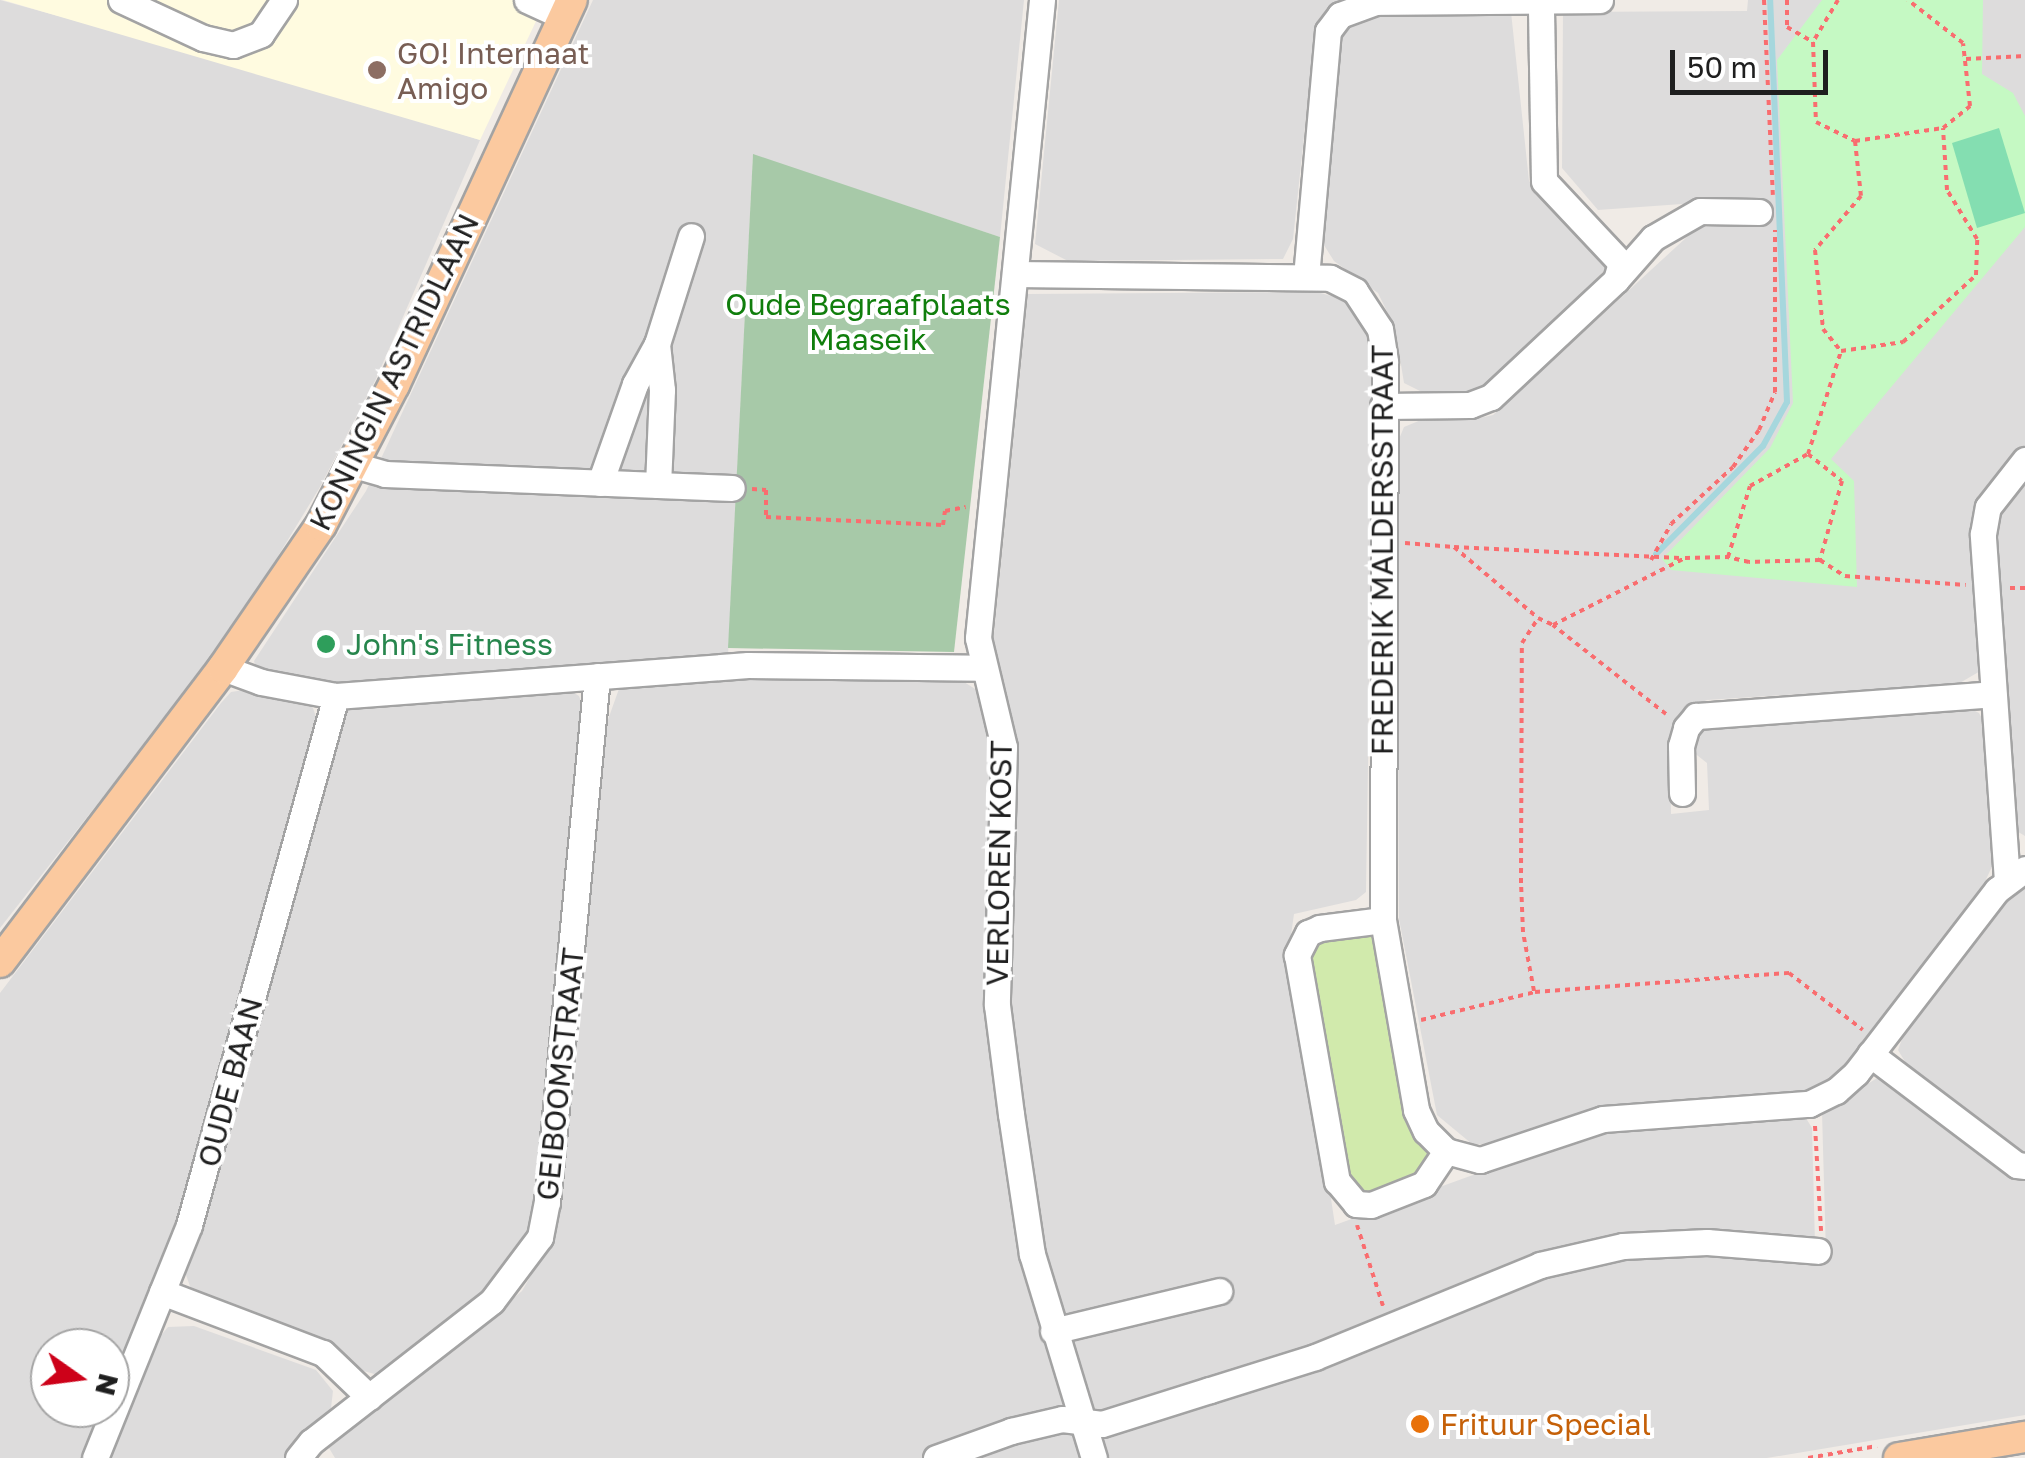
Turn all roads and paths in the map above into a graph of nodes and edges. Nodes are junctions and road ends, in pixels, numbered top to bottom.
1 (121, 0) edge
2 (284, 0) edge
3 (527, 0) edge
4 (1042, 0) edge
5 (1600, 0) edge
6 (1764, 0) edge
7 (1787, 0) edge
8 (1838, 0) edge
9 (1908, 0) edge
10 (1540, 2) edge
11 (568, 9) edge
12 (1813, 42) junction
13 (2025, 56) edge
14 (1966, 59) junction
15 (1943, 128) junction
16 (1856, 141) junction
17 (1769, 217) junction
18 (691, 236) dead end
19 (1015, 274) junction
20 (1306, 277) junction
21 (1616, 280) junction
22 (657, 344) junction
23 (1841, 351) junction
24 (1384, 406) junction
25 (1808, 454) junction
26 (2025, 460) edge
27 (354, 465) junction
28 (600, 483) junction
29 (658, 485) junction
30 (732, 488) joint
31 (991, 508) junction
32 (1384, 542) junction
33 (1454, 547) junction
34 (1728, 557) junction
35 (1685, 558) junction
36 (1651, 560) junction
37 (1820, 560) junction
38 (1985, 587) junction
39 (2025, 588) edge
40 (1538, 618) junction
41 (1553, 625) junction
42 (223, 668) junction
43 (982, 668) junction
44 (598, 676) junction
45 (1993, 694) junction
46 (336, 696) junction
47 (1686, 728) junction
48 (1682, 793) dead end
49 (2016, 875) edge
50 (1383, 920) junction
51 (0, 962) edge
52 (1534, 992) junction
53 (1400, 1026) junction
54 (1874, 1048) junction
55 (1808, 1104) junction
56 (1446, 1151) junction
57 (2025, 1166) edge
58 (1356, 1204) junction
59 (1818, 1250) joint
60 (162, 1292) junction
61 (1219, 1292) dead end
62 (1389, 1324) junction
63 (1054, 1332) junction
64 (369, 1396) junction
65 (1082, 1423) junction
66 (2025, 1437) edge
67 (1870, 1448) dead end
68 (95, 1458) edge
69 (298, 1458) edge
70 (936, 1458) edge
71 (1094, 1458) edge
72 (1871, 1458) edge
73 (1900, 1458) edge

1 - 2 street
3 - 11 street
4 - 19 street, VERLOREN KOST
5 - 10 street
6 - 17 path
7 - 12 path
8 - 12 path
9 - 14 path
10 - 20 street
10 - 21 street
11 - 27 main road, KONINGIN ASTRIDLAAN
12 - 16 path
13 - 14 path
14 - 15 path
15 - 16 path
15 - 23 path
16 - 23 path
17 - 21 street
17 - 36 path
18 - 22 street
19 - 20 street, FREDERIK MALDERSSTRAAT
19 - 31 street, VERLOREN KOST
20 - 24 street, FREDERIK MALDERSSTRAAT
21 - 24 street
22 - 28 street
22 - 29 street
23 - 25 path
24 - 32 street, FREDERIK MALDERSSTRAAT
25 - 34 path
25 - 37 path
26 - 38 street
27 - 28 street
27 - 42 main road, KONINGIN ASTRIDLAAN
28 - 29 street
29 - 30 street
30 - 31 path
31 - 43 street, VERLOREN KOST
32 - 33 path
32 - 50 street, FREDERIK MALDERSSTRAAT
33 - 36 path
33 - 40 path
34 - 35 path
34 - 37 path
35 - 36 path
35 - 41 path
37 - 38 path
38 - 39 path
38 - 45 street
40 - 41 path
40 - 52 path
41 - 47 path
42 - 46 street
42 - 51 main road, KONINGIN ASTRIDLAAN
43 - 44 street
43 - 63 street, VERLOREN KOST
44 - 46 street
44 - 64 street, GEIBOOMSTRAAT
45 - 47 street
45 - 49 street
46 - 60 street, OUDE BAAN
47 - 48 street
49 - 54 street
50 - 53 street, FREDERIK MALDERSSTRAAT
50 - 58 street
52 - 53 path
52 - 54 path
53 - 56 street, FREDERIK MALDERSSTRAAT
54 - 55 street
54 - 57 street
55 - 56 street
55 - 59 path
56 - 58 street
58 - 62 path
59 - 62 street
60 - 64 street
60 - 68 street, OUDE BAAN
61 - 63 street
62 - 65 street
63 - 65 street, VERLOREN KOST
64 - 69 street, GEIBOOMSTRAAT
65 - 70 street
65 - 71 street, VERLOREN KOST
66 - 73 main road
67 - 72 path

